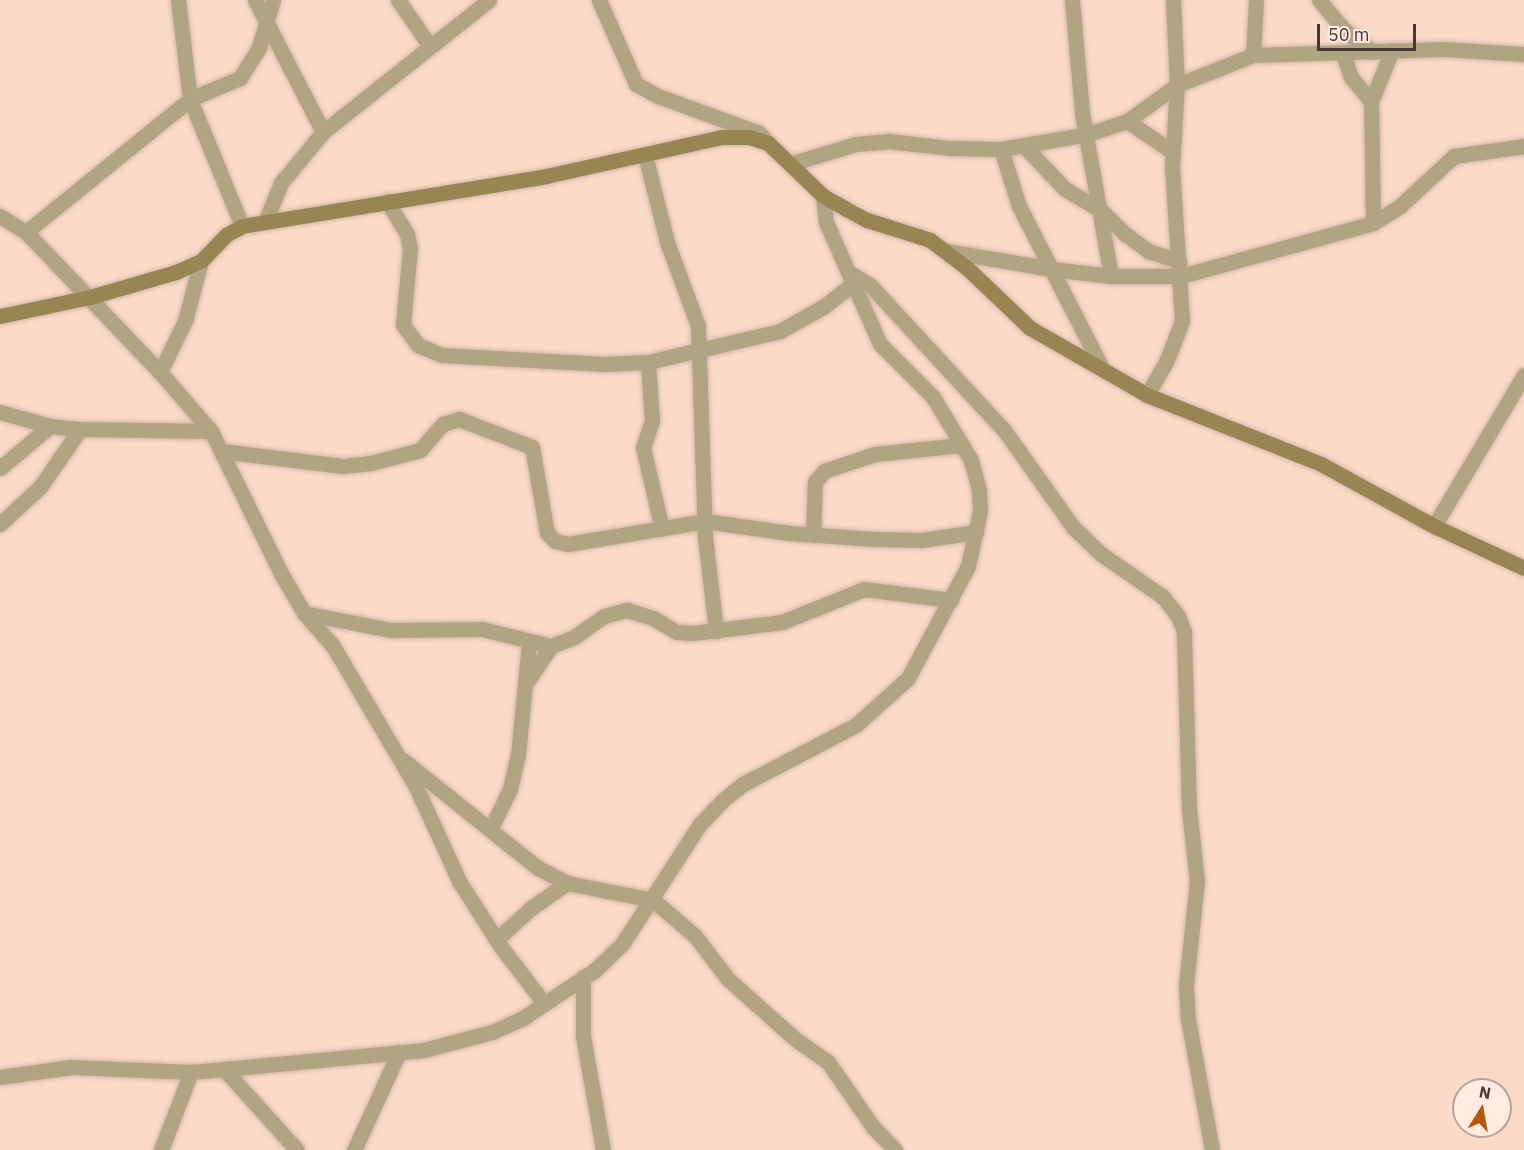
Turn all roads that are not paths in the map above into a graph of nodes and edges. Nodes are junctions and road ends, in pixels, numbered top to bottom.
1 (178, 0) edge
2 (255, 0) edge
3 (273, 0) edge
4 (398, 0) edge
5 (489, 0) edge
6 (599, 0) edge
7 (1072, 0) edge
8 (1173, 0) edge
9 (1256, 0) edge
10 (1319, 0) edge
11 (470, 7) edge
12 (266, 19) junction
13 (430, 46) junction
14 (1392, 50) junction
15 (1372, 52) junction
16 (1343, 54) junction
17 (1524, 54) edge
18 (1253, 55) junction
19 (1177, 85) junction
20 (190, 99) junction
21 (1371, 102) junction
22 (1127, 121) junction
23 (323, 132) junction
24 (1088, 134) junction
25 (768, 144) junction
26 (1024, 146) junction
27 (1524, 147) edge
28 (1001, 149) junction
29 (1173, 152) junction
30 (645, 155) junction
31 (793, 163) junction
32 (823, 196) junction
33 (387, 201) junction
34 (1102, 211) junction
35 (0, 216) edge
36 (265, 222) junction
37 (1373, 223) junction
38 (242, 226) junction
39 (26, 232) junction
40 (946, 251) junction
41 (201, 261) junction
42 (1180, 269) junction
43 (1052, 270) junction
44 (1111, 276) junction
45 (851, 277) junction
46 (90, 297) junction
47 (0, 316) edge
48 (700, 350) junction
49 (648, 362) junction
50 (1101, 366) junction
51 (160, 372) junction
52 (1524, 375) edge
53 (1147, 395) junction
54 (0, 412) edge
55 (50, 426) junction
56 (80, 429) junction
57 (211, 431) junction
58 (962, 444) junction
59 (221, 451) junction
60 (0, 468) edge
61 (705, 521) junction
62 (0, 524) edge
63 (1434, 526) junction
64 (662, 528) junction
65 (976, 532) junction
66 (813, 533) junction
67 (1524, 568) edge
68 (951, 600) junction
69 (304, 613) junction
70 (716, 631) junction
71 (529, 643) junction
72 (551, 646) junction
73 (528, 680) junction
74 (400, 759) junction
75 (491, 828) junction
76 (567, 883) junction
77 (653, 900) junction
78 (496, 940) junction
79 (584, 977) junction
80 (544, 1003) junction
81 (399, 1052) junction
82 (224, 1069) junction
83 (191, 1072) junction
84 (0, 1077) edge
85 (161, 1150) edge
86 (297, 1150) edge
87 (354, 1150) edge
88 (603, 1150) edge
89 (895, 1150) edge
90 (1212, 1150) edge

1 - 20 street
2 - 12 street
3 - 12 street
4 - 13 street
5 - 11 street
6 - 25 street
7 - 24 street
8 - 19 street
9 - 18 street
10 - 15 street
11 - 13 street
12 - 20 street
12 - 23 street
13 - 23 street
14 - 15 street
14 - 17 street
14 - 21 street
15 - 16 street
16 - 18 street
16 - 21 street
18 - 19 street
19 - 22 street
19 - 29 street
20 - 38 street
20 - 39 street
21 - 37 street
22 - 24 street
22 - 29 street
23 - 36 street
24 - 26 street
24 - 34 street
25 - 30 street
25 - 31 street
26 - 28 street
26 - 34 street
27 - 37 street
28 - 31 street
28 - 43 street
29 - 42 street
30 - 33 street
30 - 48 street
31 - 32 street
32 - 40 street
32 - 45 street
33 - 36 street
33 - 49 street
34 - 42 street
34 - 44 street
35 - 39 street
36 - 38 street
37 - 42 street
38 - 41 street
39 - 46 street
40 - 43 street
40 - 50 street
41 - 46 street
41 - 51 street
42 - 44 street
42 - 53 street
43 - 44 street
43 - 50 street
45 - 48 street
45 - 58 street
45 - 90 street
46 - 47 street
46 - 51 street
48 - 49 street
48 - 61 street
49 - 64 street
50 - 53 street
51 - 57 street
52 - 63 street
53 - 63 street
54 - 55 street
55 - 56 street
55 - 60 street
56 - 57 street
56 - 62 street
57 - 59 street
58 - 65 street
58 - 66 street
59 - 64 street
59 - 69 street
61 - 64 street
61 - 66 street
61 - 70 street
63 - 67 street
65 - 66 street
65 - 68 street
68 - 70 street
68 - 77 street
69 - 71 street
69 - 74 street
70 - 72 street
71 - 72 street
71 - 73 street
72 - 73 street
73 - 75 street
74 - 75 street
74 - 78 street
75 - 76 street
76 - 77 street
76 - 78 street
77 - 79 street
77 - 89 street
78 - 80 street
79 - 80 street
79 - 88 street
80 - 81 street
81 - 82 street
81 - 87 street
82 - 83 street
82 - 86 street
83 - 84 street
83 - 85 street

